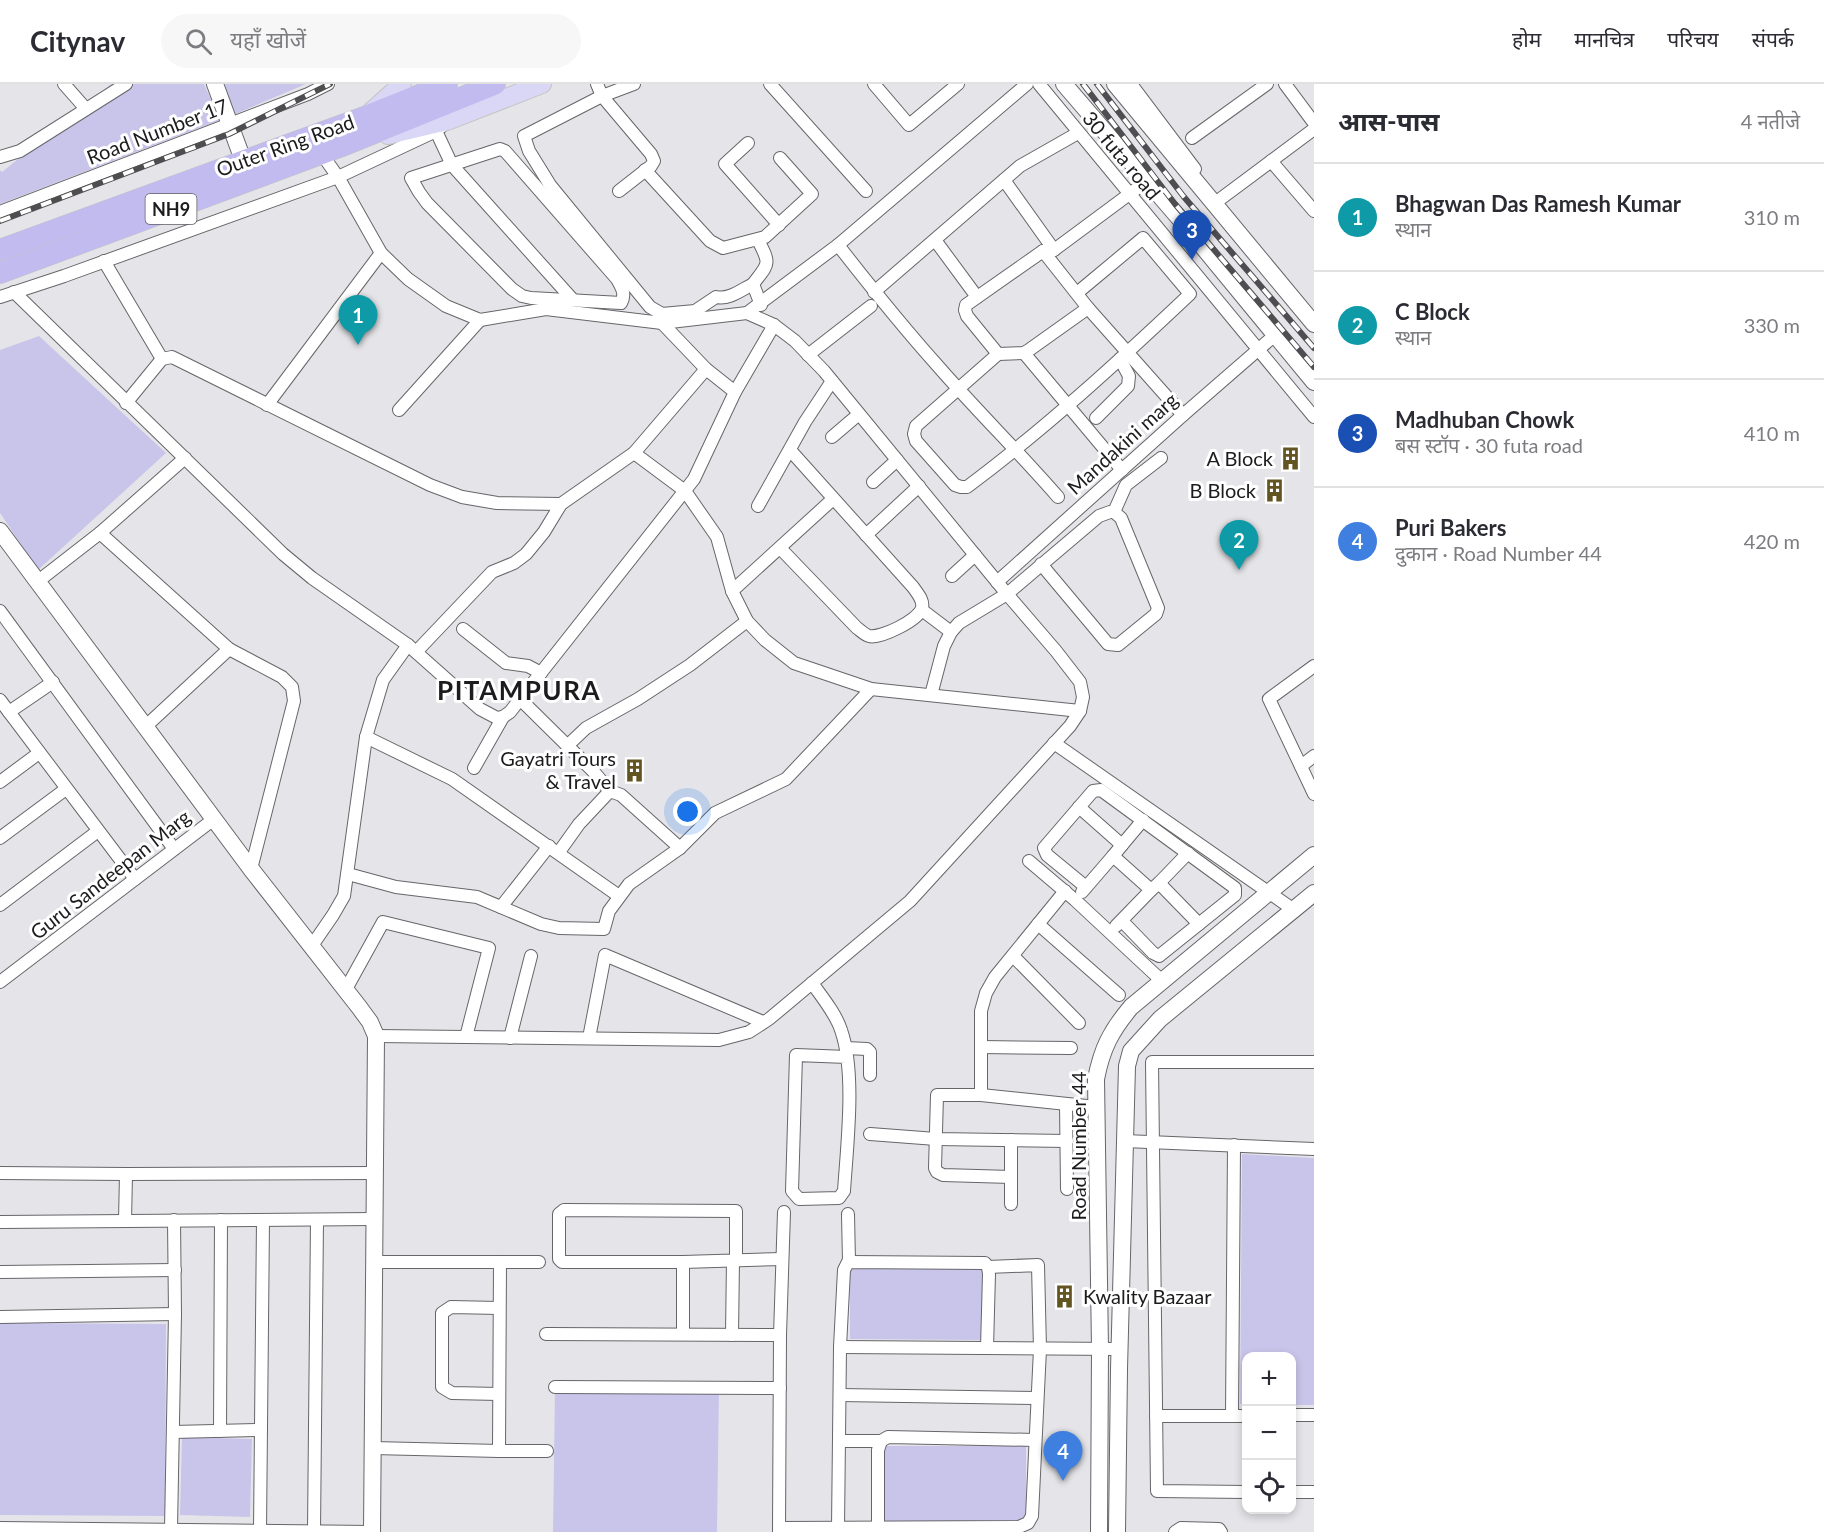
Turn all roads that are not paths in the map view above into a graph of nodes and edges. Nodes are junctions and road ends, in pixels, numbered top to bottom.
1 (64, 84) edge
2 (126, 84) edge
3 (215, 84) edge
4 (328, 84) edge
5 (402, 84) edge
6 (447, 84) edge
7 (495, 84) edge
8 (543, 84) edge
9 (597, 84) edge
10 (633, 84) edge
11 (770, 84) edge
12 (874, 84) edge
13 (958, 84) edge
14 (1027, 84) edge
15 (1039, 84) edge
16 (1064, 84) edge
17 (1115, 84) edge
18 (1131, 84) edge
19 (1267, 84) edge
20 (1285, 84) edge
21 (602, 96) junction
22 (86, 110) junction
23 (367, 116) junction
24 (1314, 123) edge
25 (229, 124) junction
26 (442, 126) junction
27 (1314, 129) edge
28 (1078, 133) junction
29 (1192, 138) dead end
30 (748, 143) dead end
31 (342, 146) junction
32 (321, 153) junction
33 (0, 157) edge
34 (780, 158) dead end
35 (243, 160) junction
36 (1271, 161) junction
37 (452, 165) junction
38 (645, 170) junction
39 (338, 177) junction
40 (1004, 180) junction
41 (1147, 181) junction
42 (619, 191) dead end
43 (866, 191) dead end
44 (1130, 194) junction
45 (1216, 200) junction
46 (1314, 211) edge
47 (0, 212) edge
48 (779, 225) junction
49 (758, 240) junction
50 (935, 240) junction
51 (838, 245) junction
52 (0, 250) edge
53 (1048, 250) junction
54 (381, 253) junction
55 (104, 261) junction
56 (0, 273) edge
57 (753, 285) junction
58 (14, 292) junction
59 (874, 292) junction
60 (1077, 293) junction
61 (0, 297) edge
62 (977, 297) junction
63 (573, 300) junction
64 (559, 305) junction
65 (761, 305) junction
66 (871, 306) dead end
67 (1088, 308) junction
68 (747, 313) junction
69 (1314, 315) edge
70 (480, 320) junction
71 (662, 323) junction
72 (1314, 324) edge
73 (774, 325) junction
74 (1275, 335) junction
75 (1259, 350) junction
76 (1024, 353) junction
77 (998, 354) junction
78 (808, 355) junction
79 (1124, 356) junction
80 (162, 359) junction
81 (706, 369) junction
82 (832, 381) junction
83 (1314, 382) edge
84 (959, 389) junction
85 (735, 392) junction
86 (126, 403) junction
87 (267, 405) junction
88 (1067, 406) junction
89 (399, 410) dead end
90 (859, 414) junction
91 (1183, 415) junction
92 (1096, 417) dead end
93 (1314, 417) edge
94 (832, 438) dead end
95 (790, 450) junction
96 (1017, 450) junction
97 (634, 453) junction
98 (184, 458) junction
99 (1161, 458) dead end
100 (897, 459) junction
101 (1122, 470) junction
102 (873, 482) dead end
103 (919, 486) junction
104 (685, 491) junction
105 (1058, 497) dead end
106 (833, 499) junction
107 (561, 504) junction
108 (758, 506) dead end
109 (1114, 512) junction
110 (1073, 514) junction
111 (1085, 527) junction
112 (0, 531) edge
113 (100, 533) junction
114 (866, 535) junction
115 (780, 548) junction
116 (975, 555) junction
117 (1041, 564) junction
118 (952, 576) dead end
119 (37, 582) junction
120 (997, 582) junction
121 (732, 591) junction
122 (1007, 594) junction
123 (922, 610) junction
124 (0, 611) edge
125 (747, 621) junction
126 (463, 629) dead end
127 (951, 632) junction
128 (412, 648) junction
129 (229, 649) junction
130 (1314, 666) edge
131 (541, 673) junction
132 (53, 682) junction
133 (871, 689) junction
134 (931, 694) junction
135 (520, 699) junction
136 (0, 700) edge
137 (1080, 711) junction
138 (10, 713) junction
139 (503, 717) junction
140 (0, 724) edge
141 (145, 727) junction
142 (366, 737) junction
143 (1054, 742) junction
144 (567, 746) junction
145 (39, 753) junction
146 (1314, 756) edge
147 (1301, 766) junction
148 (474, 768) dead end
149 (0, 782) edge
150 (66, 789) junction
151 (610, 791) junction
152 (1314, 795) edge
153 (1080, 807) junction
154 (214, 819) junction
155 (1143, 820) junction
156 (98, 831) junction
157 (0, 838) edge
158 (1122, 845) junction
159 (680, 848) junction
160 (174, 849) junction
161 (554, 849) junction
162 (1188, 853) junction
163 (1314, 855) edge
164 (1113, 856) junction
165 (1029, 861) dead end
166 (251, 870) junction
167 (348, 874) junction
168 (135, 879) junction
169 (1155, 886) junction
170 (1086, 887) junction
171 (1065, 891) junction
172 (1268, 893) junction
173 (1314, 893) edge
174 (619, 896) junction
175 (1075, 900) junction
176 (0, 905) edge
177 (501, 907) junction
178 (1294, 910) junction
179 (1122, 921) junction
180 (1038, 924) junction
181 (1199, 924) junction
182 (1110, 933) junction
183 (311, 947) junction
184 (531, 956) dead end
185 (1013, 956) junction
186 (1162, 981) junction
187 (0, 982) edge
188 (813, 983) junction
189 (346, 989) junction
190 (1119, 995) dead end
191 (763, 1022) junction
192 (1079, 1023) dead end
193 (376, 1036) junction
194 (466, 1037) junction
195 (510, 1038) junction
196 (589, 1038) junction
197 (981, 1047) junction
198 (1071, 1048) dead end
199 (846, 1052) junction
200 (1314, 1062) edge
201 (870, 1075) dead end
202 (981, 1095) junction
203 (1066, 1104) junction
204 (1096, 1107) junction
205 (870, 1134) dead end
206 (936, 1138) junction
207 (1011, 1140) junction
208 (1067, 1141) junction
209 (1125, 1141) junction
210 (1153, 1142) junction
211 (1234, 1145) junction
212 (1314, 1149) edge
213 (0, 1173) edge
214 (375, 1173) junction
215 (126, 1174) junction
216 (1011, 1177) junction
217 (1066, 1189) dead end
218 (1011, 1204) dead end
219 (784, 1212) dead end
220 (848, 1214) dead end
221 (374, 1219) junction
222 (174, 1220) junction
223 (221, 1220) junction
224 (263, 1220) junction
225 (317, 1220) junction
226 (125, 1221) junction
227 (0, 1222) edge
228 (782, 1259) junction
229 (735, 1260) junction
230 (374, 1262) junction
231 (500, 1262) junction
232 (539, 1262) dead end
233 (683, 1262) junction
234 (849, 1262) junction
235 (988, 1267) junction
236 (175, 1270) junction
237 (0, 1272) edge
238 (499, 1308) junction
239 (175, 1314) junction
240 (0, 1317) edge
241 (546, 1334) dead end
242 (683, 1334) junction
243 (732, 1335) junction
244 (780, 1335) junction
245 (840, 1347) junction
246 (987, 1348) junction
247 (1040, 1349) junction
248 (1100, 1349) junction
249 (1119, 1349) junction
250 (555, 1387) dead end
251 (780, 1388) junction
252 (499, 1394) junction
253 (840, 1395) junction
254 (1037, 1398) junction
255 (1296, 1415) edge
256 (1314, 1415) edge
257 (1156, 1416) junction
258 (1232, 1416) junction
259 (1242, 1416) edge
260 (261, 1430) junction
261 (220, 1431) junction
262 (173, 1432) junction
263 (1035, 1440) junction
264 (839, 1441) junction
265 (881, 1441) junction
266 (373, 1448) junction
267 (499, 1451) junction
268 (547, 1451) dead end
269 (1242, 1492) edge
270 (1296, 1492) edge
271 (1314, 1492) edge
272 (1032, 1516) junction
273 (0, 1528) edge
274 (838, 1528) junction
275 (878, 1528) junction
276 (166, 1530) edge
277 (260, 1530) junction
278 (779, 1530) edge
279 (275, 1531) edge
280 (315, 1531) edge
281 (372, 1532) edge
282 (1033, 1532) edge
283 (1099, 1532) edge
284 (1118, 1532) edge
285 (1175, 1532) edge
286 (1221, 1532) edge

1 - 22 street
2 - 22 street
3 - 25 street
4 - 25 street, Road Number 17
5 - 23 main road
6 - 23 highway, Outer Ring Road
7 - 31 highway, NH9
8 - 26 main road
9 - 21 street
10 - 21 street
11 - 43 street
12 - 13 street
14 - 51 street
15 - 28 street, 30 futa road
16 - 41 street
17 - 45 street
18 - 45 street
19 - 29 street
20 - 24 street
21 - 38 street
21 - 57 street
22 - 33 street
23 - 35 highway, Outer Ring Road
25 - 35 street
25 - 47 street, Road Number 17
26 - 31 main road
26 - 37 street
26 - 39 street
27 - 36 street
28 - 40 street
28 - 44 street, 30 futa road
30 - 48 street
31 - 32 highway, Outer Ring Road / NH9
32 - 39 street
32 - 56 highway, Outer Ring Road / NH9
34 - 48 street
35 - 52 highway, Outer Ring Road
36 - 45 street
36 - 46 street
37 - 63 street
37 - 63 street
37 - 64 street
38 - 42 street
38 - 49 street
39 - 54 street
39 - 55 street
40 - 50 street
40 - 53 street
41 - 44 street
41 - 74 street
44 - 53 street
44 - 75 street, 30 futa road
45 - 69 street
45 - 72 street
48 - 49 street
49 - 57 street
50 - 59 street
50 - 62 street
51 - 59 street
51 - 65 street
53 - 60 street
53 - 62 street
54 - 70 street
54 - 87 street
55 - 58 street
55 - 80 street
57 - 65 street
58 - 61 street
58 - 86 street
59 - 84 street
60 - 67 street
60 - 79 street
62 - 77 street
63 - 64 street
64 - 70 street
64 - 71 street
65 - 68 street
66 - 78 street
67 - 76 street
67 - 79 street
68 - 71 street
68 - 73 street
70 - 89 street
71 - 81 street
73 - 78 street
73 - 85 street
74 - 75 street, Mandakini marg
74 - 83 street
75 - 91 street, Mandakini marg
75 - 93 street, 30 futa road
76 - 77 street
76 - 88 street
77 - 84 street
78 - 82 street
79 - 88 street
79 - 91 street
79 - 92 street
80 - 86 street
80 - 87 street
81 - 85 street
81 - 97 street
82 - 90 street
82 - 95 street
84 - 96 street
84 - 96 street
85 - 104 street
86 - 98 street
87 - 107 street
88 - 96 street
88 - 101 street
90 - 94 street
90 - 100 street
91 - 101 street, Mandakini marg
95 - 106 street
95 - 108 street
96 - 105 street
97 - 104 street
97 - 107 street
98 - 113 street
98 - 128 street
99 - 109 street
100 - 102 street
100 - 103 street
101 - 110 street, Mandakini marg
103 - 114 street
103 - 116 street
104 - 121 street
104 - 131 street
106 - 114 street
106 - 115 street
107 - 128 street
109 - 111 street
109 - 117 street
110 - 111 street
110 - 120 street, Mandakini marg
111 - 117 street
112 - 119 street
113 - 119 street
113 - 129 street
114 - 123 street
115 - 121 street
115 - 123 street
116 - 118 street
116 - 120 street
117 - 122 street
119 - 141 street
120 - 122 street
121 - 125 street
122 - 127 street
122 - 137 street
123 - 127 street
124 - 132 street
125 - 133 street
125 - 144 street
126 - 131 street
127 - 134 street
128 - 139 street
128 - 142 street
129 - 141 street
129 - 166 street
130 - 147 street
131 - 135 street
132 - 138 street
132 - 160 street
133 - 134 street
133 - 159 street
134 - 137 street
135 - 139 street
135 - 144 street
136 - 138 street
137 - 143 street
138 - 140 street
138 - 145 street
139 - 148 street
141 - 154 street
142 - 161 street
142 - 167 street
143 - 172 street
143 - 188 street
144 - 151 street
145 - 149 street
145 - 150 street
146 - 147 street
147 - 152 street
150 - 156 street
150 - 157 street
151 - 159 street
151 - 161 street
153 - 155 street
153 - 158 street
153 - 170 street
154 - 160 street, Guru Sandeepan Marg
154 - 166 street
155 - 158 street
155 - 162 street
156 - 168 street
156 - 176 street
158 - 164 street
159 - 174 street
160 - 168 street, Guru Sandeepan Marg
161 - 174 street
161 - 177 street
162 - 169 street
162 - 181 street
163 - 172 street, Road Number 44
164 - 169 street
164 - 170 street
165 - 171 street
166 - 183 street
167 - 177 street
167 - 183 street
168 - 187 street, Guru Sandeepan Marg
169 - 179 street
169 - 181 street
170 - 175 street
171 - 175 street
171 - 180 street
172 - 178 street
172 - 186 street, Road Number 44
173 - 178 street
174 - 177 street
175 - 182 street
178 - 209 street
179 - 181 street
179 - 182 street
180 - 185 street
180 - 190 street
182 - 186 street
183 - 189 street
184 - 195 street
185 - 192 street
185 - 197 street
186 - 204 street, Road Number 44
188 - 191 street
188 - 199 street
189 - 193 street
189 - 194 street
191 - 196 street
191 - 196 street
193 - 194 street
193 - 214 street
194 - 195 street
195 - 196 street
197 - 198 street
197 - 202 street
199 - 199 street
199 - 201 street
200 - 210 street
202 - 203 street
202 - 206 street
203 - 204 street
203 - 208 street
204 - 248 street, Road Number 44
205 - 206 street
206 - 207 street
206 - 216 street
207 - 208 street
207 - 216 street
208 - 217 street
209 - 210 street
209 - 249 street
210 - 211 street
210 - 257 street
211 - 212 street
211 - 258 street
213 - 215 street
214 - 215 street
214 - 221 street
215 - 226 street
216 - 218 street
219 - 228 street
220 - 234 street
221 - 225 street
221 - 230 street
222 - 223 street
222 - 226 street
222 - 236 street
223 - 224 street
223 - 261 street
224 - 225 street
224 - 260 street
225 - 280 street
226 - 227 street
228 - 229 street
228 - 244 street
229 - 233 street
229 - 233 street
229 - 243 street
230 - 231 street
230 - 266 street
231 - 232 street
231 - 238 street
233 - 242 street
234 - 235 street
234 - 245 street
235 - 246 street
235 - 247 street
236 - 237 street
236 - 239 street
238 - 252 street
238 - 252 street
239 - 240 street
239 - 262 street
241 - 242 street
242 - 243 street
243 - 244 street
244 - 251 street
245 - 246 street
245 - 253 street
246 - 247 street
247 - 248 street
247 - 254 street
248 - 249 street
248 - 283 street, Road Number 44
249 - 284 street
250 - 251 street
251 - 278 street
252 - 267 street
253 - 254 street
253 - 264 street
254 - 263 street
255 - 256 street
257 - 258 street
257 - 269 street
258 - 259 street
260 - 261 street
260 - 277 street
261 - 262 street
262 - 276 street
263 - 265 street
263 - 272 street
264 - 265 street
264 - 274 street
265 - 275 street
266 - 267 street
266 - 281 street
267 - 268 street
270 - 271 street
272 - 275 street
272 - 282 street
273 - 276 street
274 - 275 street
274 - 278 street
276 - 277 street
277 - 279 street
279 - 280 street
280 - 281 street
285 - 286 street

